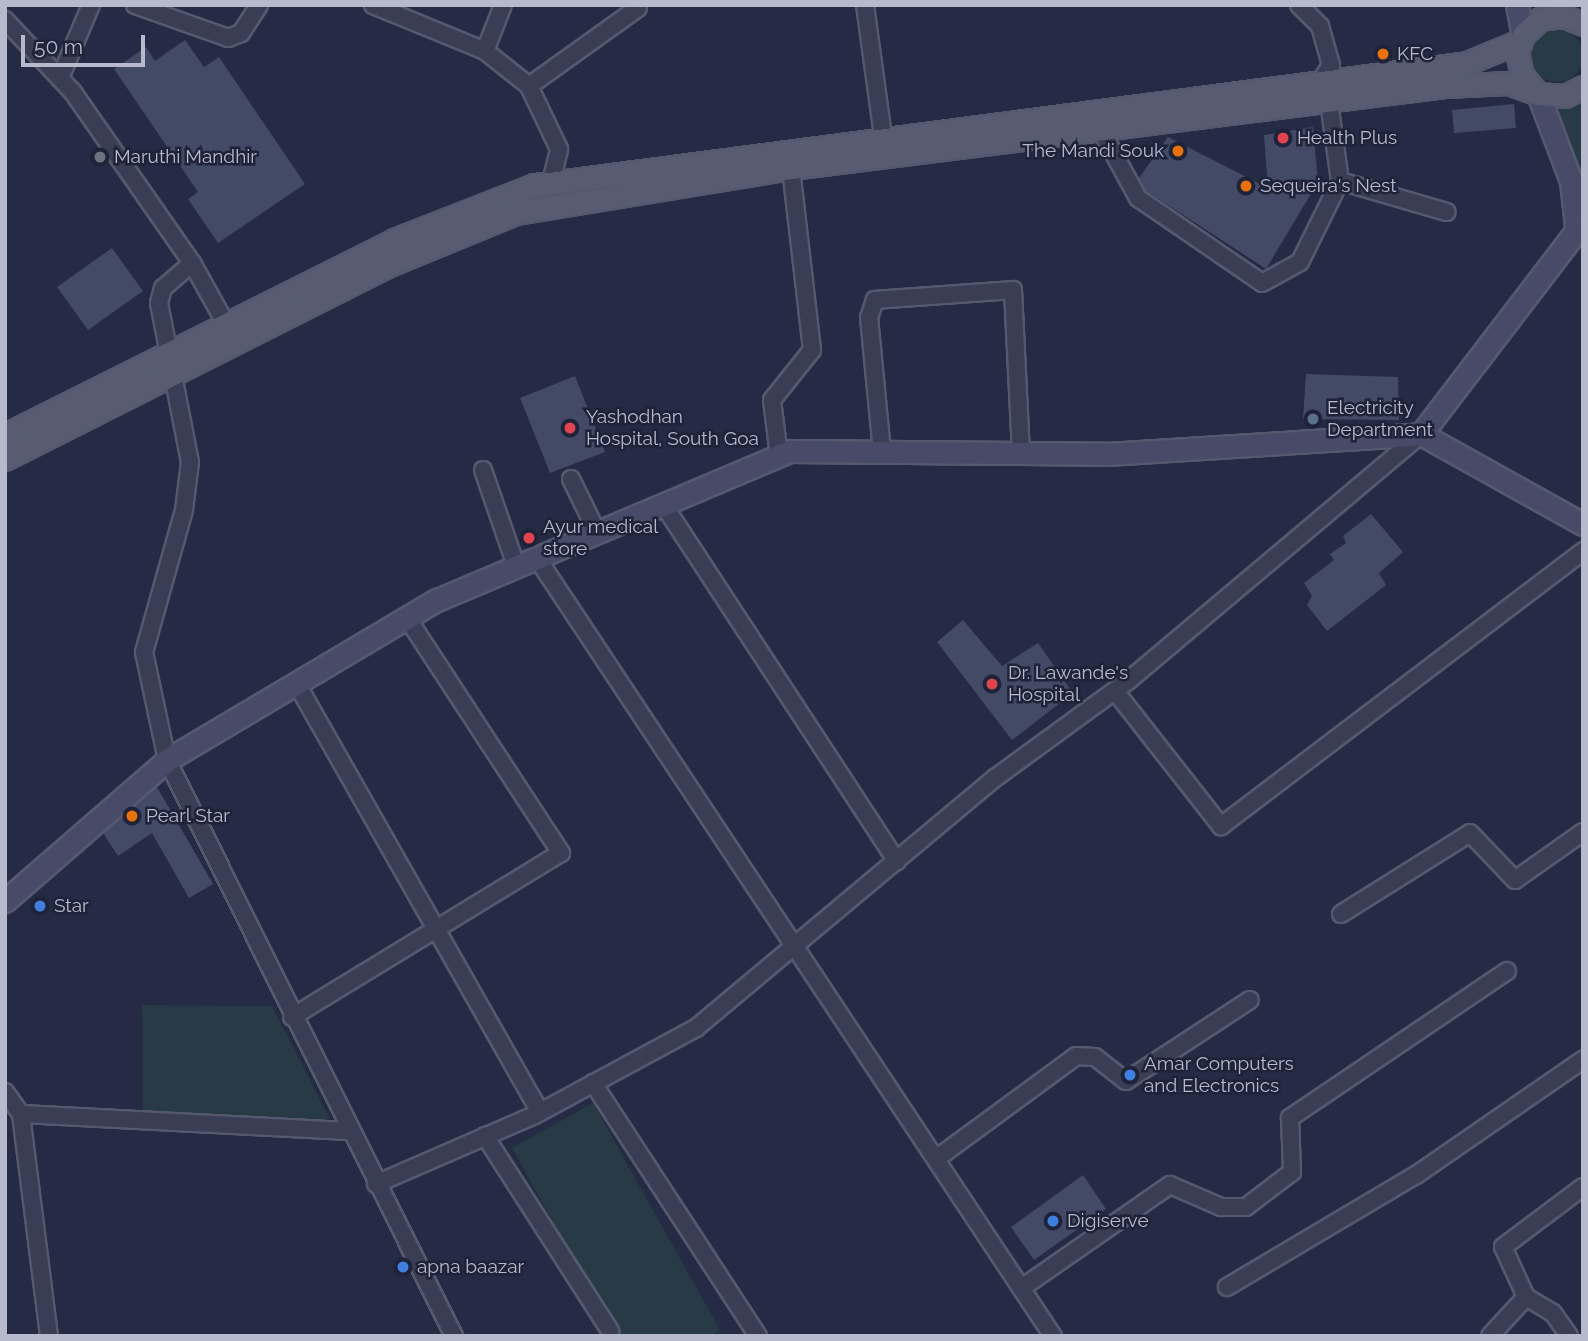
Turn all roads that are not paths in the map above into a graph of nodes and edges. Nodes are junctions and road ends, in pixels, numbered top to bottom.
1 (91, 5) edge
2 (135, 5) edge
3 (260, 5) edge
4 (503, 5) edge
5 (864, 5) edge
6 (1299, 5) edge
7 (1517, 5) edge
8 (374, 6) edge
9 (638, 8) dead end
10 (1572, 16) edge
11 (5, 20) edge
12 (1521, 38) junction
13 (485, 51) junction
14 (60, 78) junction
15 (1321, 81) junction
16 (529, 86) junction
17 (1583, 87) edge
18 (1538, 94) junction
19 (1329, 102) junction
20 (1102, 132) junction
21 (883, 137) junction
22 (790, 168) junction
23 (1340, 181) junction
24 (551, 182) junction
25 (1447, 212) dead end
26 (1581, 228) edge
27 (192, 263) junction
28 (226, 324) junction
29 (167, 354) junction
30 (171, 376) junction
31 (1421, 434) junction
32 (5, 435) edge
33 (882, 452) junction
34 (1021, 453) junction
35 (779, 456) junction
36 (5, 459) edge
37 (483, 470) dead end
38 (571, 479) dead end
39 (663, 504) junction
40 (1583, 524) edge
41 (597, 532) junction
42 (1583, 551) edge
43 (537, 558) junction
44 (516, 566) junction
45 (407, 618) junction
46 (298, 685) junction
47 (1115, 691) junction
48 (167, 760) junction
49 (1583, 832) edge
50 (897, 861) junction
51 (5, 901) edge
52 (1341, 914) dead end
53 (442, 929) junction
54 (798, 944) junction
55 (1507, 971) dead end
56 (1250, 1000) dead end
57 (292, 1017) junction
58 (1583, 1060) edge
59 (593, 1083) junction
60 (5, 1092) edge
61 (540, 1112) junction
62 (13, 1113) edge
63 (349, 1131) junction
64 (485, 1136) junction
65 (936, 1159) junction
66 (376, 1184) junction
67 (1583, 1187) edge
68 (1023, 1287) junction
69 (1227, 1287) dead end
70 (1526, 1297) junction
71 (610, 1331) dead end
72 (49, 1336) edge
73 (454, 1336) edge
74 (758, 1336) edge
75 (1054, 1336) edge
76 (1490, 1336) edge
77 (1569, 1336) edge

1 - 14 street
2 - 3 street
4 - 13 street
5 - 21 street
6 - 15 street
7 - 12 street
8 - 13 street
9 - 16 street
10 - 12 main road
11 - 14 street
12 - 15 main road
12 - 18 main road
13 - 16 street
14 - 27 street
15 - 21 main road
16 - 24 street
17 - 18 main road
18 - 19 main road
18 - 26 street
19 - 20 main road
19 - 23 street
20 - 22 main road
20 - 23 street
21 - 24 main road
22 - 30 main road
22 - 35 street
23 - 25 street
24 - 28 main road
26 - 31 street
27 - 28 street
27 - 29 street
28 - 29 main road
29 - 30 street
29 - 32 main road
30 - 36 main road
30 - 48 street
31 - 34 street
31 - 40 street
31 - 47 street
33 - 34 street
33 - 34 street
33 - 35 street
35 - 39 street
37 - 44 street
38 - 41 street
39 - 41 street
39 - 50 street
41 - 43 street
42 - 47 street
43 - 44 street
43 - 54 street
44 - 45 street
45 - 46 street
45 - 53 street
46 - 48 street
46 - 53 street
47 - 50 street
48 - 51 street
48 - 57 street
49 - 52 street
50 - 54 street
53 - 57 street
53 - 61 street
54 - 59 street
54 - 65 street
55 - 68 street
56 - 65 street
57 - 63 street
58 - 69 street
59 - 61 street
59 - 74 street
60 - 62 street
61 - 64 street
62 - 63 street
62 - 72 street
63 - 66 street
64 - 66 street
64 - 71 street
65 - 68 street
66 - 73 street
67 - 70 street
68 - 75 street
70 - 76 street
70 - 77 street

